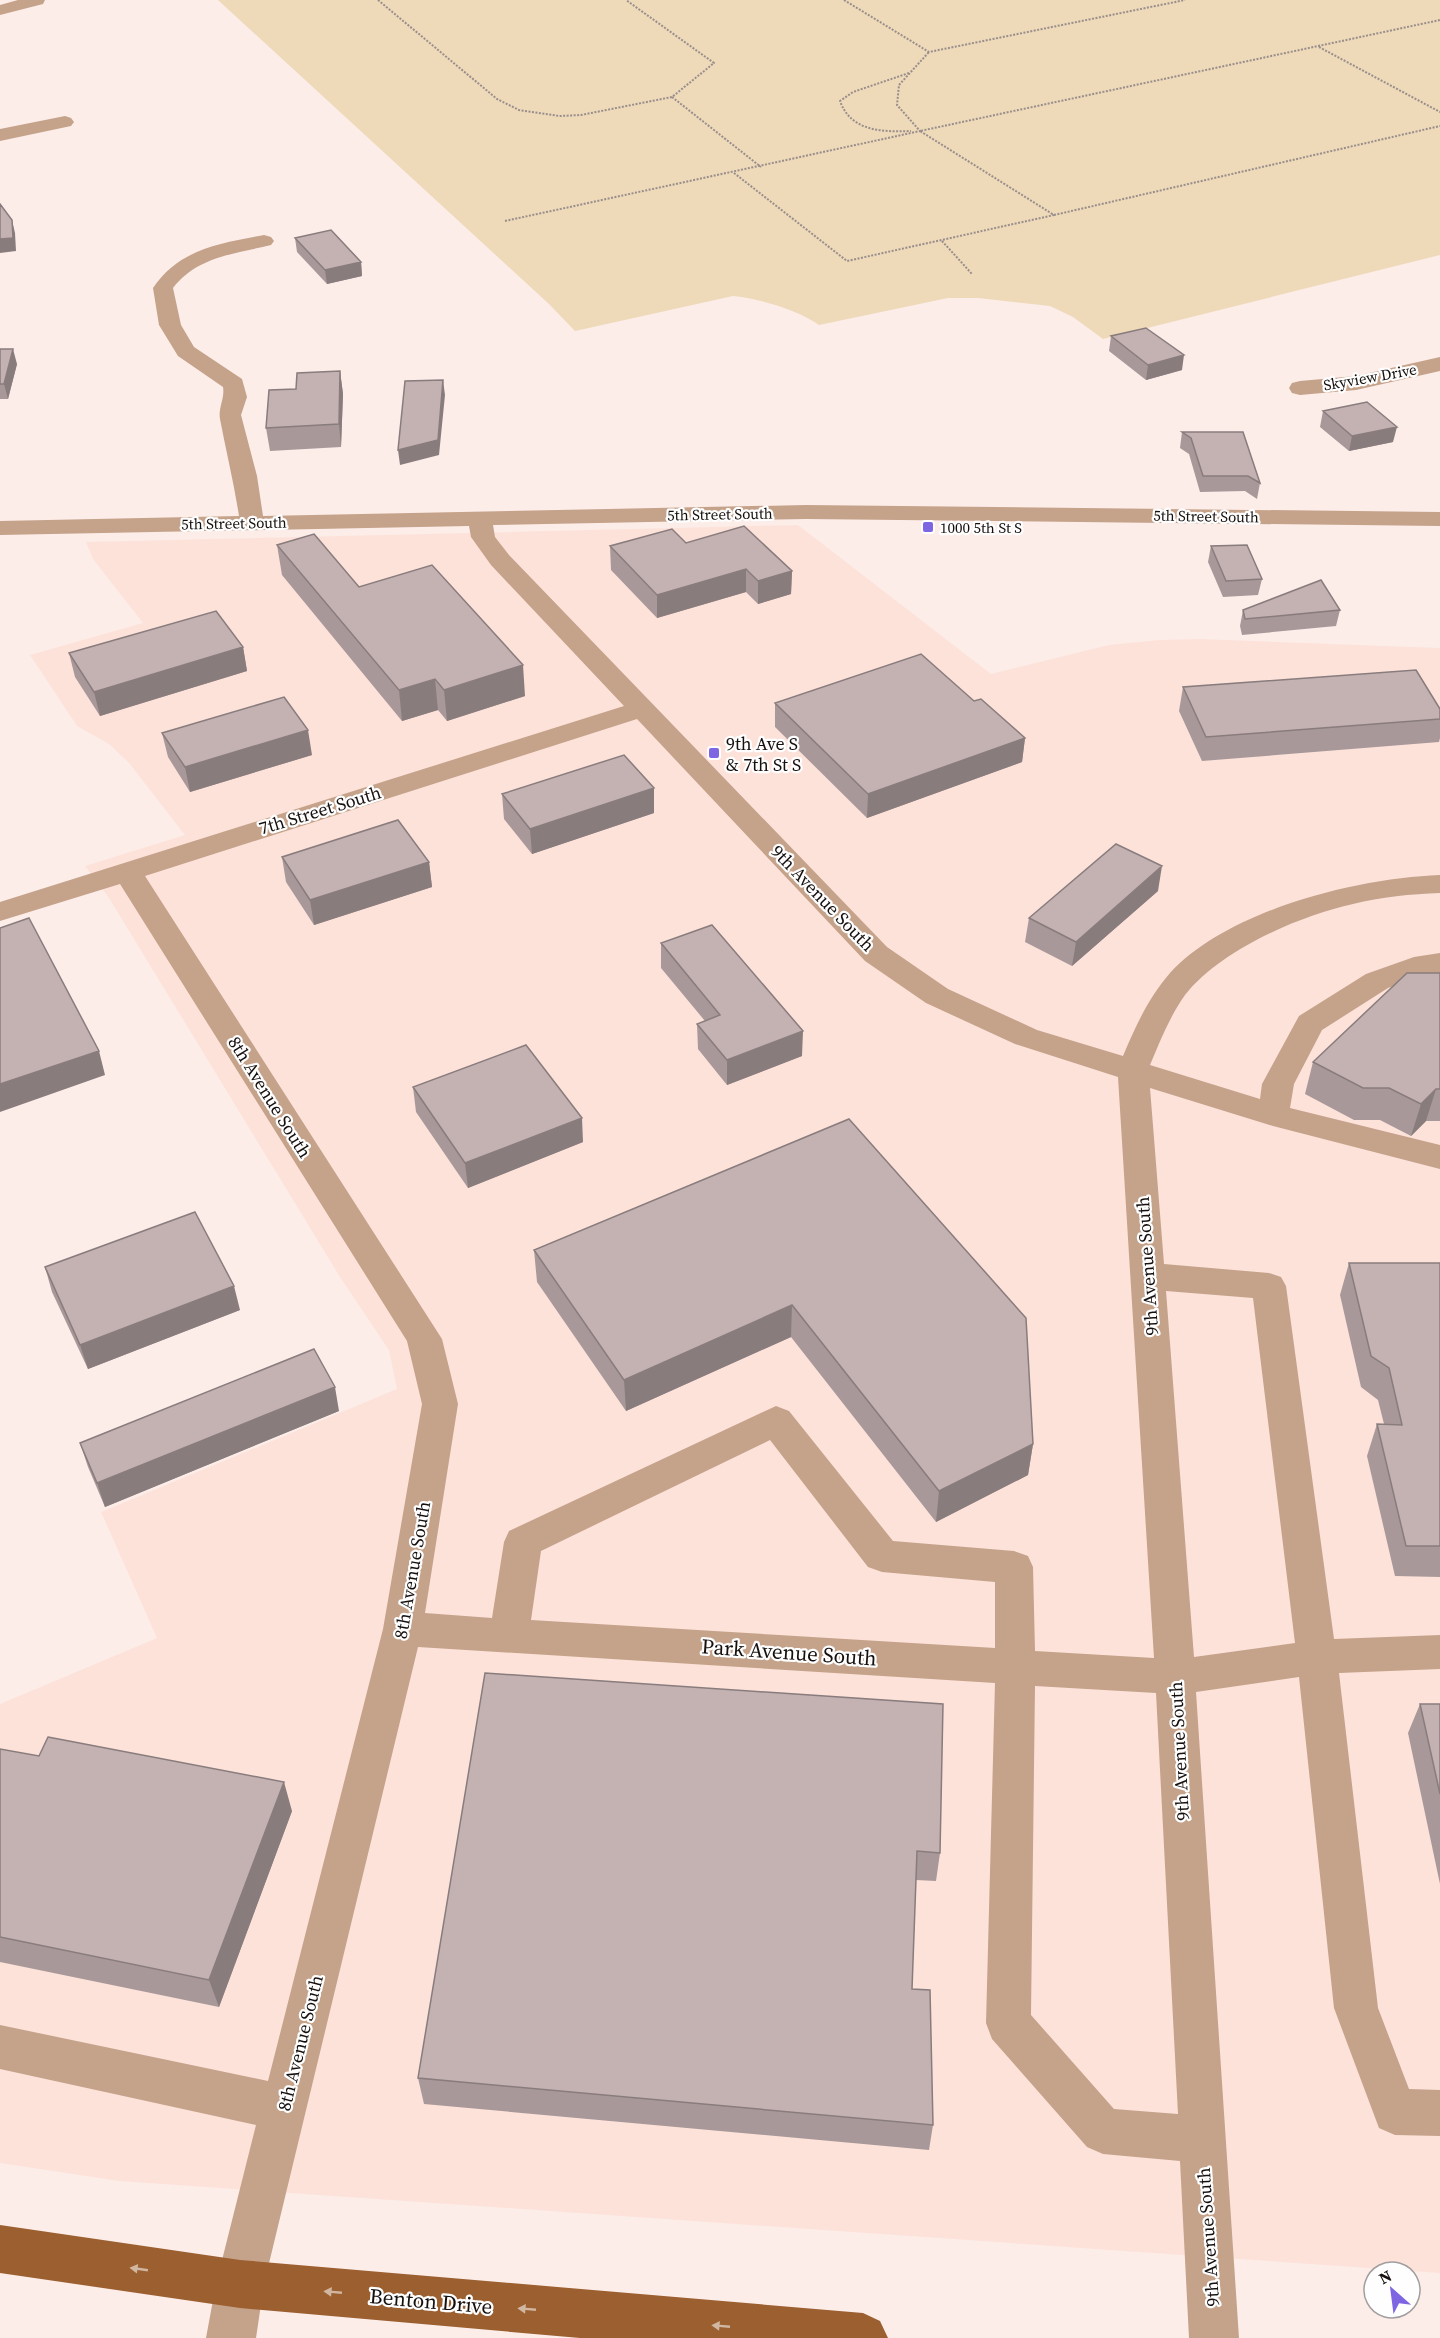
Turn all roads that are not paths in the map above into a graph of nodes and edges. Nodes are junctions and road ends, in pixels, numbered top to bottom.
1 (37, 0) edge
2 (2, 8) edge
3 (65, 122) dead end
4 (0, 135) edge
5 (264, 241) dead end
6 (1440, 364) edge
7 (1300, 388) dead end
8 (480, 518) junction
9 (1440, 519) edge
10 (252, 523) junction
11 (0, 528) edge
12 (641, 709) junction
13 (127, 871) junction
14 (1440, 884) edge
15 (0, 912) edge
16 (1440, 963) edge
17 (1133, 1069) junction
18 (1273, 1115) junction
19 (1440, 1157) edge
20 (1147, 1276) junction
21 (403, 1629) junction
22 (509, 1635) junction
23 (1440, 1652) edge
24 (1317, 1657) junction
25 (1015, 1666) junction
26 (1175, 1677) junction
27 (0, 2047) edge
28 (284, 2108) junction
29 (1440, 2113) edge
30 (1202, 2139) junction
31 (0, 2248) edge
32 (240, 2284) junction
33 (231, 2338) edge
34 (863, 2338) edge
35 (1214, 2338) edge

1 - 2 street
3 - 4 street
5 - 10 street
6 - 7 street, Skyview Drive
8 - 9 street, 5th Street South
8 - 10 street, 5th Street South
8 - 12 street, 9th Avenue South
10 - 11 street, 5th Street South
12 - 13 street, 7th Street South
12 - 17 street, 9th Avenue South
13 - 15 street, 7th Street South
13 - 21 street, 8th Avenue South
14 - 17 street
16 - 18 street
17 - 18 street
17 - 20 street, 9th Avenue South
18 - 19 street
20 - 24 street
20 - 26 street, 9th Avenue South
21 - 22 street, Park Avenue South
21 - 28 street, 8th Avenue South
22 - 25 street, Park Avenue South
22 - 25 street
23 - 24 street, Park Avenue South
24 - 26 street, Park Avenue South
24 - 29 street
25 - 26 street, Park Avenue South
25 - 30 street
26 - 30 street, 9th Avenue South
27 - 28 street
28 - 32 street, 8th Avenue South
30 - 35 street, 9th Avenue South
32 -> 31 main road, Benton Drive
32 - 33 street, 8th Avenue South
34 -> 32 main road, Benton Drive

